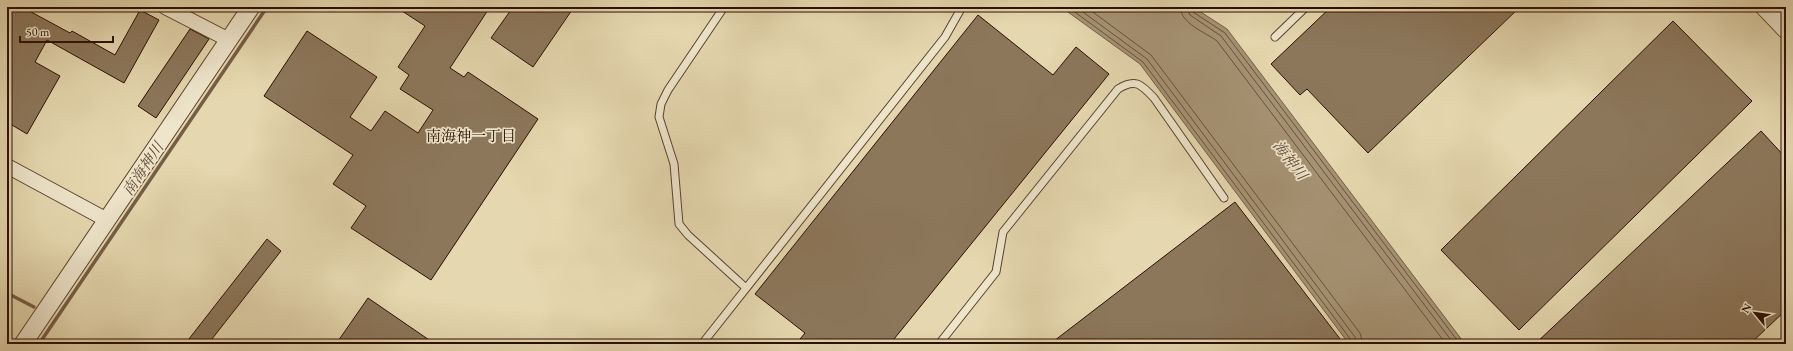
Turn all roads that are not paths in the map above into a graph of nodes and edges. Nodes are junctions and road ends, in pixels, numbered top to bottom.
1 (165, 7) edge
2 (251, 7) edge
3 (724, 7) edge
4 (962, 7) edge
5 (1306, 7) edge
6 (1764, 7) edge
7 (1786, 30) edge
8 (1275, 37) dead end
9 (229, 40) junction
10 (9, 171) edge
11 (1224, 198) dead end
12 (107, 220) junction
13 (746, 288) junction
14 (23, 344) edge
15 (702, 344) edge
16 (939, 344) edge

1 - 9 street
2 - 9 street
3 - 13 lane
4 - 13 lane
5 - 8 lane
6 - 7 street
9 - 12 street
10 - 12 street
11 - 16 lane
12 - 14 street
13 - 15 lane

